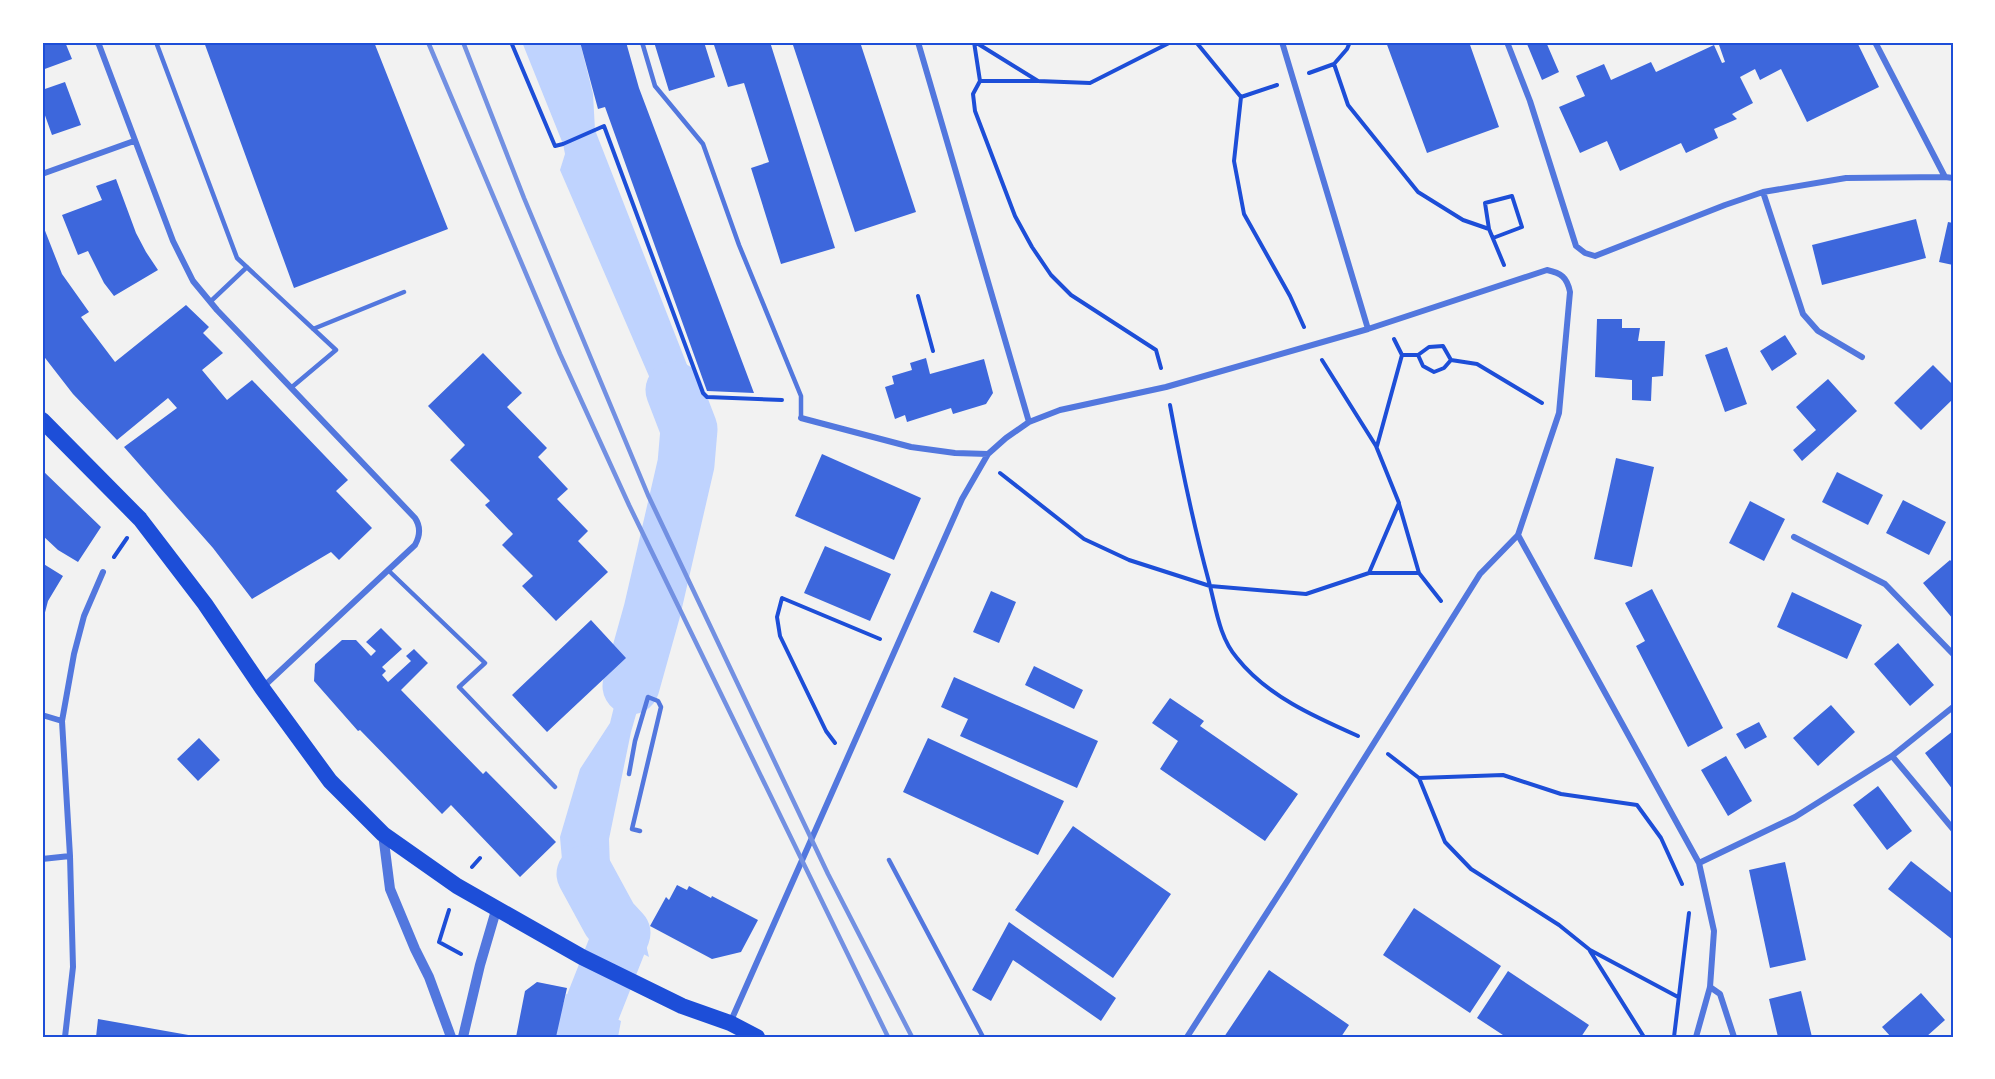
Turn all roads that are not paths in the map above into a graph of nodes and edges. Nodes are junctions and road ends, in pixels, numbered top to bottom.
1 (98, 42) edge
2 (156, 42) edge
3 (642, 42) edge
4 (918, 42) edge
5 (1281, 42) edge
6 (1508, 42) edge
7 (1875, 42) edge
8 (134, 141) junction
9 (42, 174) edge
10 (1945, 177) junction
11 (1953, 178) edge
12 (1763, 192) junction
13 (247, 267) junction
14 (404, 292) dead end
15 (210, 302) junction
16 (313, 329) junction
17 (1368, 329) junction
18 (1862, 357) dead end
19 (292, 387) junction
20 (801, 418) joint
21 (42, 420) edge
22 (1029, 422) junction
23 (986, 457) junction
24 (1518, 536) junction
25 (1794, 537) dead end
26 (389, 571) junction
27 (103, 572) road end
28 (1953, 654) edge
29 (262, 688) junction
30 (1953, 707) edge
31 (42, 715) edge
32 (62, 721) junction
33 (1892, 756) junction
34 (630, 774) dead end
35 (555, 787) dead end
36 (1953, 829) edge
37 (640, 831) dead end
38 (383, 834) junction
39 (70, 856) junction
40 (42, 859) edge
41 (889, 860) dead end
42 (1699, 863) junction
43 (497, 907) junction
44 (1710, 987) junction
45 (730, 1023) junction
46 (65, 1037) edge
47 (451, 1037) edge
48 (463, 1037) edge
49 (757, 1037) edge
50 (982, 1037) edge
51 (1187, 1037) edge
52 (1696, 1037) edge
53 (1734, 1037) edge

1 - 8 street
2 - 13 lane
3 - 20 lane
4 - 22 street
5 - 17 street
6 - 12 street
7 - 10 street
8 - 9 street
8 - 15 street
10 - 11 street
10 - 12 street
12 - 18 street
13 - 15 lane
13 - 16 lane
14 - 16 lane
15 - 19 street
16 - 19 lane
17 - 22 street
17 - 24 street
19 - 26 street
20 - 23 street
21 - 29 highway
22 - 23 street
23 - 45 street
24 - 42 street
24 - 51 street
25 - 28 street
26 - 29 street
26 - 35 lane
27 - 32 street
29 - 38 highway
30 - 33 street
31 - 32 street
32 - 39 street
33 - 36 street
33 - 42 street
34 - 37 lane
38 - 43 highway
38 - 47 street
39 - 40 street
39 - 46 street
41 - 50 lane
42 - 44 street
43 - 45 highway
43 - 48 street
44 - 52 street
44 - 53 street
45 - 49 highway

